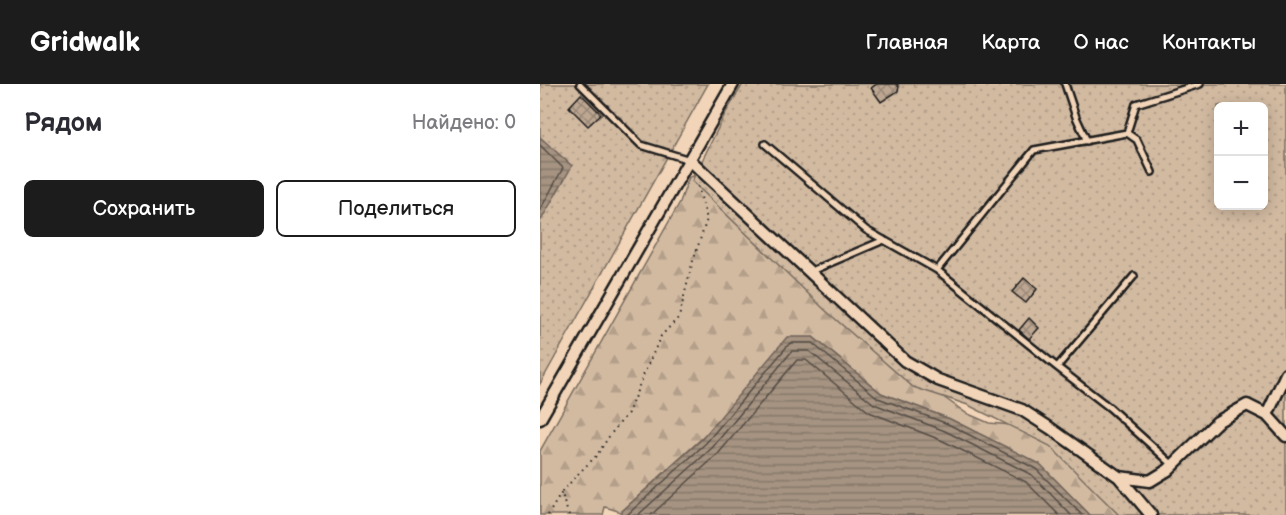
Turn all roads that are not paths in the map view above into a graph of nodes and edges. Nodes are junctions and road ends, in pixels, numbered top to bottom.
1 (580, 84) edge
2 (733, 84) edge
3 (1065, 84) edge
4 (1200, 84) edge
5 (1127, 133) junction
6 (1087, 141) junction
7 (765, 144) dead end
8 (690, 160) junction
9 (1152, 172) dead end
10 (884, 240) junction
11 (937, 270) junction
12 (809, 272) junction
13 (1134, 276) dead end
14 (1057, 367) junction
15 (1286, 374) edge
16 (1267, 415) junction
17 (540, 419) edge
18 (1286, 436) edge
19 (1173, 465) junction
20 (1119, 477) junction
21 (1151, 515) edge

1 - 8 lane
2 - 8 street
3 - 6 lane
4 - 5 lane
5 - 6 lane
5 - 9 lane
6 - 11 lane
7 - 10 lane
8 - 12 street
8 - 17 street
10 - 11 lane
10 - 12 lane
11 - 14 lane
12 - 20 street
13 - 14 lane
14 - 19 lane
15 - 16 street
16 - 18 street
16 - 19 street
19 - 20 street
20 - 21 street

